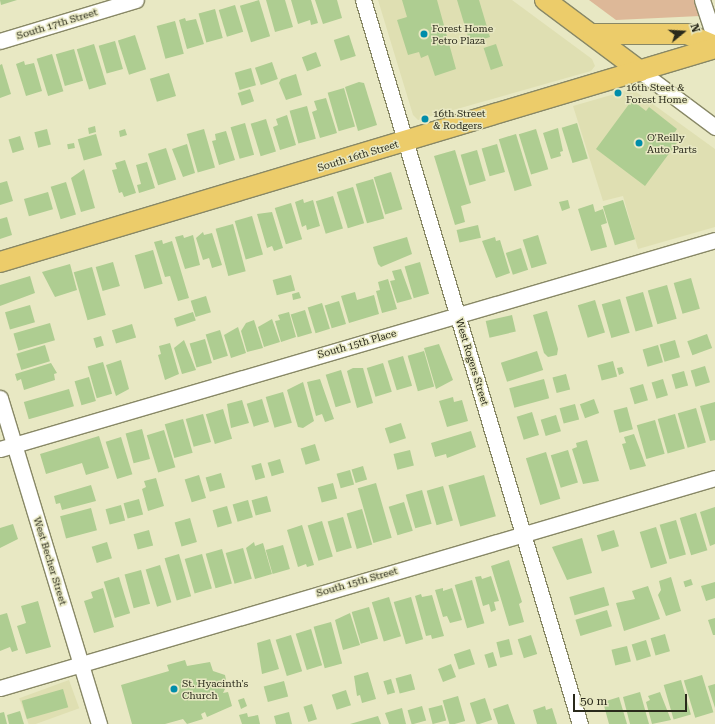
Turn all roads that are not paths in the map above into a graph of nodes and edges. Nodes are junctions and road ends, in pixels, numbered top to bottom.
1 (136, 0) edge
2 (363, 0) edge
3 (545, 0) edge
4 (702, 0) edge
5 (593, 34) junction
6 (715, 39) edge
7 (0, 41) edge
8 (715, 47) edge
9 (640, 72) junction
10 (715, 127) edge
11 (406, 142) junction
12 (715, 240) edge
13 (0, 262) edge
14 (458, 314) junction
15 (0, 398) edge
16 (7, 447) edge
17 (715, 478) edge
18 (524, 535) junction
19 (81, 665) junction
20 (0, 688) edge
21 (99, 724) edge
22 (580, 724) edge

1 - 7 street, South 17th Street
2 - 11 street, West Rogers Street
3 - 5 main road
4 - 6 street
5 - 8 main road
5 - 9 main road
8 - 9 main road, South 16th Street
9 - 10 street
9 - 11 main road, South 16th Street
11 - 13 main road, South 16th Street
11 - 14 street, West Rogers Street
12 - 14 street, South 15th Place
14 - 16 street, South 15th Place
14 - 18 street, West Rogers Street
15 - 16 street, West Becher Street
16 - 19 street, West Becher Street
17 - 18 street, South 15th Street
18 - 19 street, South 15th Street
18 - 22 street, West Rogers Street
19 - 20 street, South 15th Street
19 - 21 street, West Becher Street

